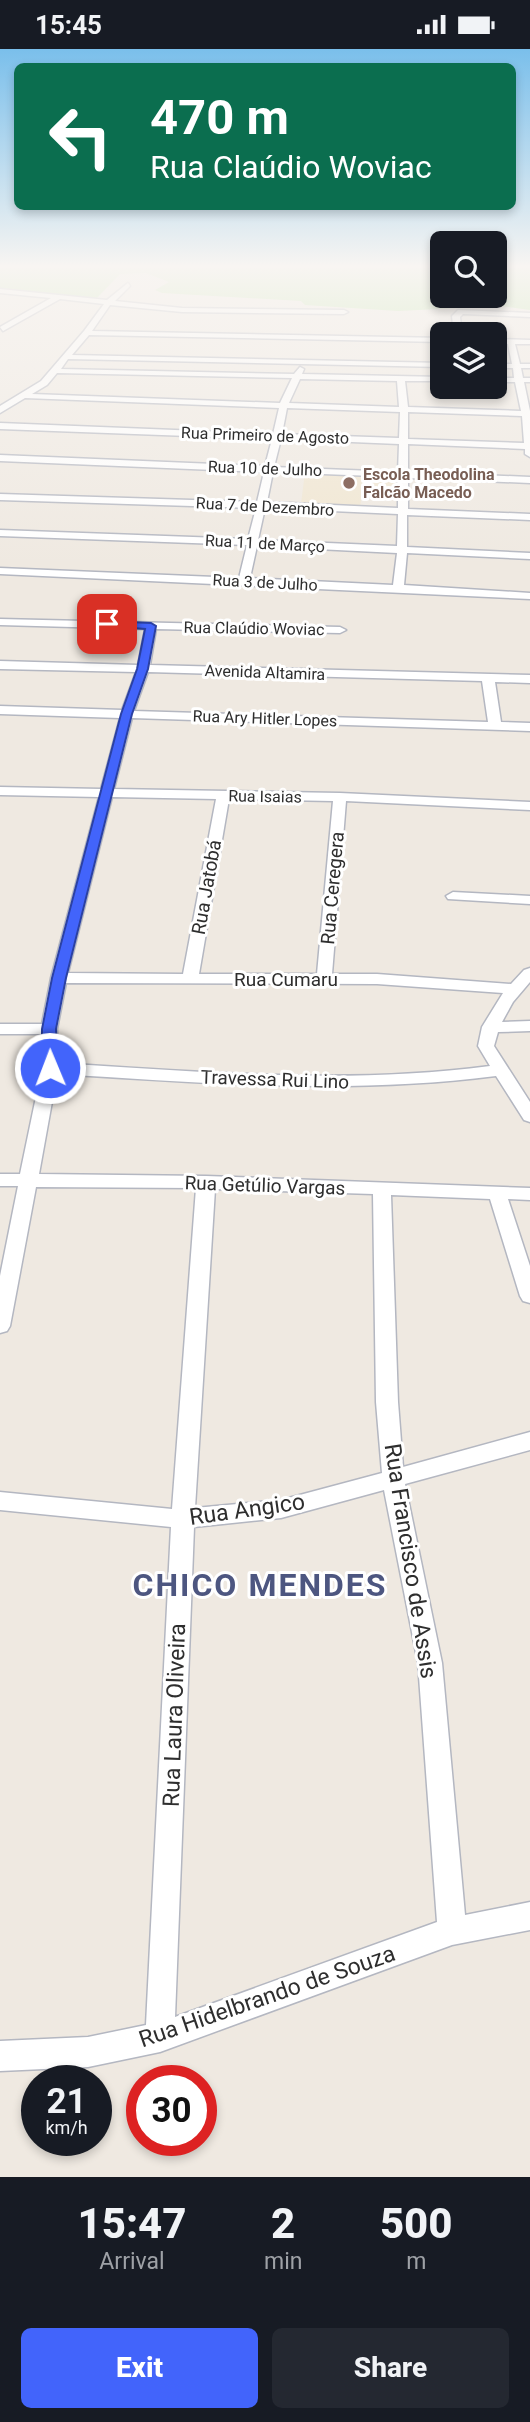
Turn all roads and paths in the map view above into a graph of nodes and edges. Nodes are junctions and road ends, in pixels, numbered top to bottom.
1 (57, 367) edge
2 (299, 367) edge
3 (413, 367) edge
4 (514, 367) edge
5 (54, 371) junction
6 (298, 376) junction
7 (401, 379) junction
8 (415, 379) junction
9 (430, 379) edge
10 (507, 380) edge
11 (517, 380) junction
12 (530, 381) edge
13 (25, 396) junction
14 (284, 404) junction
15 (0, 410) edge
16 (404, 410) junction
17 (528, 414) edge
18 (0, 426) edge
19 (277, 435) junction
20 (402, 440) junction
21 (529, 449) edge
22 (0, 458) edge
23 (268, 468) junction
24 (402, 474) junction
25 (530, 479) edge
26 (0, 497) edge
27 (262, 505) junction
28 (401, 512) junction
29 (530, 517) edge
30 (0, 533) edge
31 (253, 543) junction
32 (402, 550) junction
33 (530, 556) edge
34 (0, 571) edge
35 (244, 581) junction
36 (398, 587) junction
37 (530, 596) edge
38 (0, 622) edge
39 (151, 626) junction
40 (340, 630) dead end
41 (0, 665) edge
42 (143, 669) junction
43 (488, 678) junction
44 (530, 679) edge
45 (0, 710) edge
46 (127, 714) junction
47 (495, 725) junction
48 (530, 727) edge
49 (0, 791) edge
50 (105, 793) junction
51 (222, 796) junction
52 (340, 797) junction
53 (530, 806) edge
54 (453, 896) dead end
55 (530, 900) edge
56 (530, 973) edge
57 (59, 978) junction
58 (190, 979) junction
59 (324, 979) junction
60 (513, 989) junction
61 (530, 1026) edge
62 (489, 1027) junction
63 (0, 1029) edge
64 (49, 1029) junction
65 (50, 1068) junction
66 (499, 1070) junction
67 (530, 1116) edge
68 (27, 1179) junction
69 (0, 1180) edge
70 (206, 1182) junction
71 (382, 1189) junction
72 (497, 1193) junction
73 (530, 1194) edge
74 (530, 1296) edge
75 (0, 1326) edge
76 (530, 1441) edge
77 (393, 1478) junction
78 (0, 1501) edge
79 (183, 1519) junction
80 (530, 1916) edge
81 (452, 1931) junction
82 (160, 2037) junction
83 (0, 2056) edge

1 - 5 street
2 - 6 street
3 - 8 street
4 - 11 street
5 - 6 street
5 - 13 street
6 - 7 street
6 - 14 street
7 - 8 street
7 - 16 street
8 - 9 street
10 - 11 street
11 - 12 street
11 - 17 street
13 - 14 street
13 - 15 street
14 - 16 street
14 - 19 street
16 - 17 street
16 - 20 street
17 - 21 street
18 - 19 street, Rua Primeiro de Agosto
19 - 20 street, Rua Primeiro de Agosto
19 - 23 street
20 - 21 street, Rua Primeiro de Agosto
20 - 24 street
22 - 23 street, Rua 10 de Julho
23 - 24 street, Rua 10 de Julho
23 - 27 street
24 - 25 street, Rua 10 de Julho
24 - 28 street
26 - 27 street, Rua 7 de Dezembro
27 - 28 street, Rua 7 de Dezembro
27 - 31 street
28 - 29 street, Rua 7 de Dezembro
28 - 32 street
30 - 31 street, Rua 11 de Março
31 - 32 street, Rua 11 de Março
31 - 35 street
32 - 33 street, Rua 11 de Março
32 - 36 street
34 - 35 street, Rua 3 de Julho
35 - 36 street, Rua 3 de Julho
36 - 37 street, Rua 3 de Julho
38 - 39 street, Rua Claúdio Woviac
39 - 40 street, Rua Claúdio Woviac
39 - 42 street
41 - 42 street, Avenida Altamira
42 - 43 street, Avenida Altamira
42 - 46 street
43 - 44 street, Avenida Altamira
43 - 47 street
45 - 46 street, Rua Ary Hitler Lopes
46 - 47 street, Rua Ary Hitler Lopes
46 - 50 street
47 - 48 street, Rua Ary Hitler Lopes
49 - 50 street, Rua Isaias
50 - 51 street, Rua Isaias
50 - 57 street
51 - 52 street, Rua Isaias
51 - 58 street, Rua Jatobá
52 - 53 street, Rua Isaias
52 - 59 street, Rua Ceregera
54 - 55 street
56 - 60 street
57 - 58 street, Rua Cumaru
57 - 64 street
58 - 59 street, Rua Cumaru
59 - 60 street, Rua Cumaru
60 - 62 street
61 - 62 street
62 - 66 street
63 - 64 street
64 - 65 street
65 - 66 street, Travessa Rui Lino
65 - 68 street
66 - 67 street
68 - 69 street, Rua Getúlio Vargas
68 - 70 street, Rua Getúlio Vargas
68 - 75 street
70 - 71 street, Rua Getúlio Vargas
70 - 79 street, Rua Laura Oliveira
71 - 72 street, Rua Getúlio Vargas
71 - 77 street, Rua Francisco de Assis
72 - 73 street, Rua Getúlio Vargas
72 - 74 street
76 - 77 street, Rua Angico
77 - 79 street, Rua Angico
77 - 81 street, Rua Francisco de Assis
78 - 79 street, Rua Angico
79 - 82 street, Rua Laura Oliveira
80 - 81 street, Rua Hidelbrando de Souza
81 - 82 street, Rua Hidelbrando de Souza
82 - 83 street, Rua Hidelbrando de Souza

